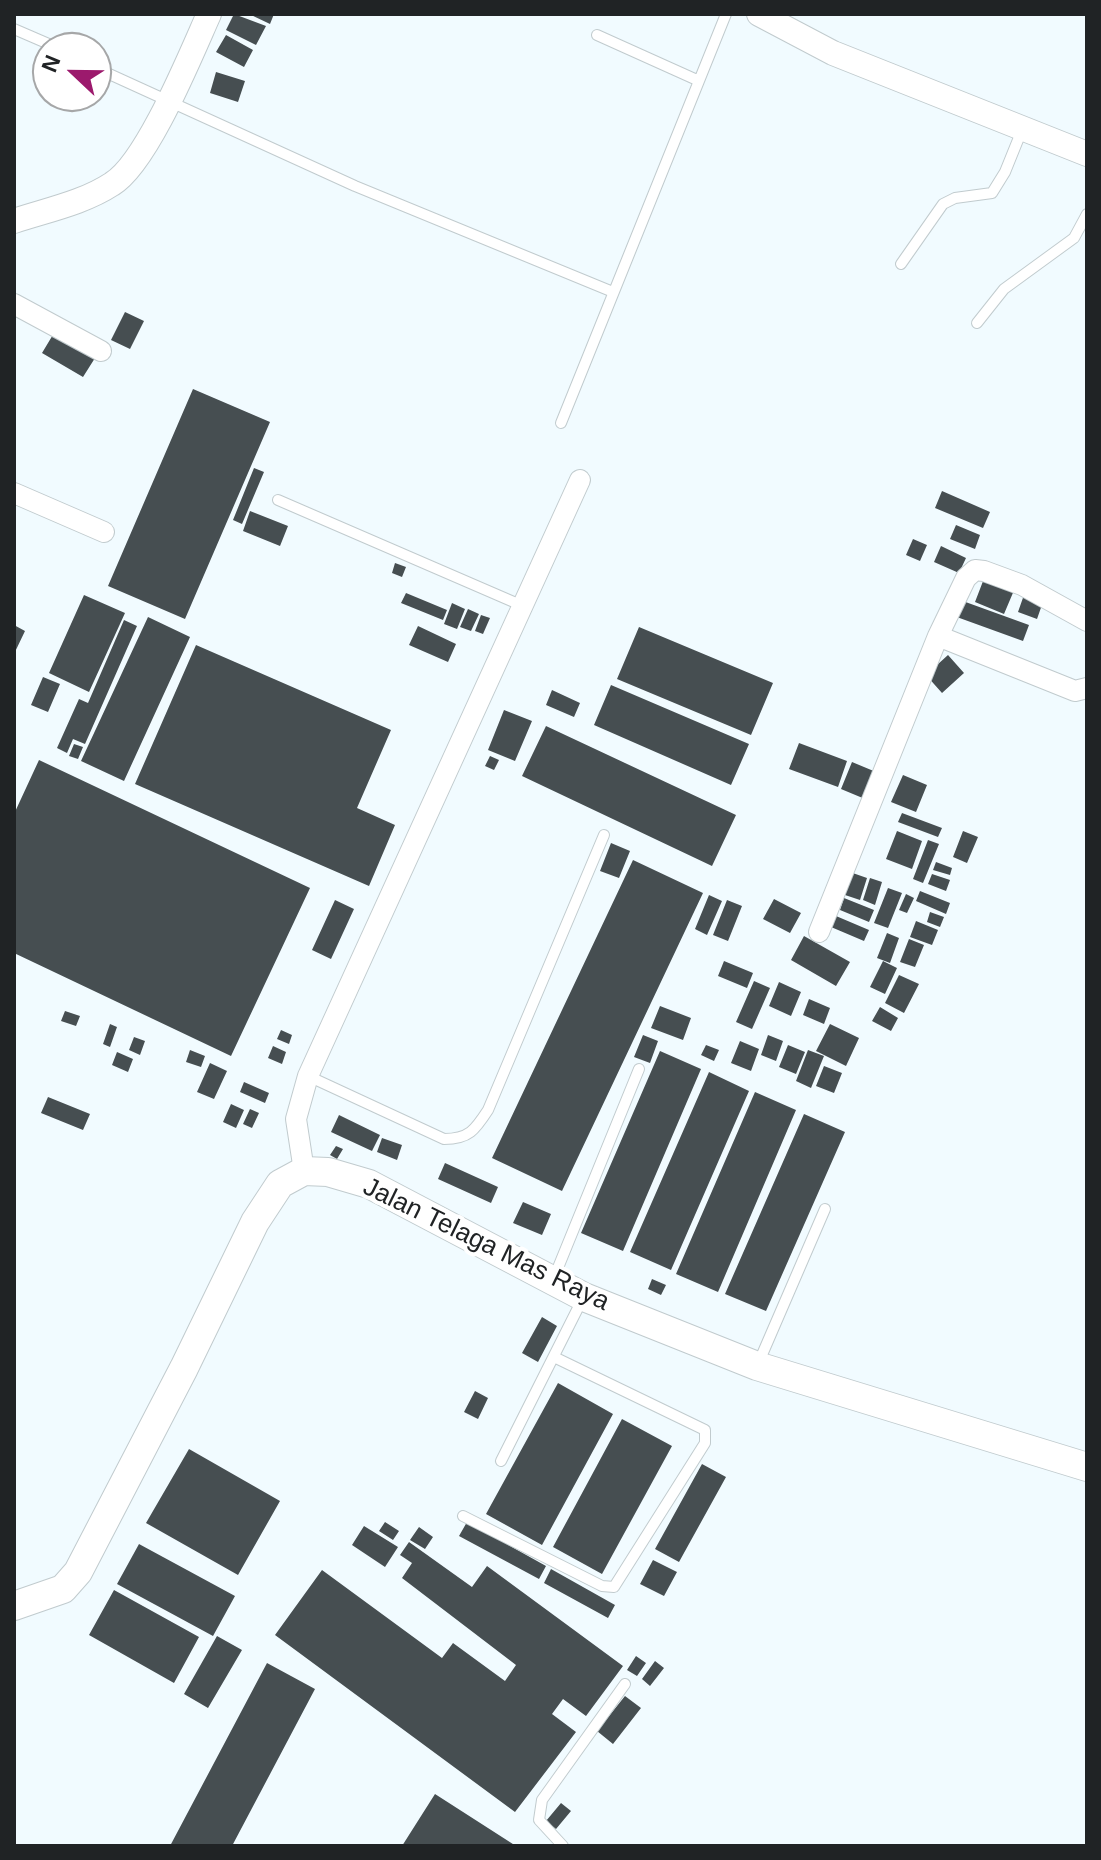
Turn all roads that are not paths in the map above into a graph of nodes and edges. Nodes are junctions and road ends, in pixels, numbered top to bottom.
1 (209, 14) edge
2 (726, 14) edge
3 (759, 14) edge
4 (597, 35) dead end
5 (112, 77) edge
6 (697, 80) junction
7 (168, 99) junction
8 (1023, 128) junction
9 (1085, 157) edge
10 (1087, 214) edge
11 (14, 221) edge
12 (901, 264) dead end
13 (613, 292) junction
14 (14, 304) edge
15 (977, 323) dead end
16 (101, 351) dead end
17 (561, 423) dead end
18 (580, 480) dead end
19 (14, 493) edge
20 (278, 500) dead end
21 (104, 532) dead end
22 (523, 606) junction
23 (1087, 621) edge
24 (938, 636) junction
25 (1087, 688) edge
26 (604, 835) dead end
27 (819, 932) dead end
28 (639, 1069) dead end
29 (308, 1076) junction
30 (304, 1171) junction
31 (825, 1209) dead end
32 (552, 1281) junction
33 (584, 1297) junction
34 (556, 1358) junction
35 (757, 1366) junction
36 (501, 1461) dead end
37 (1087, 1467) edge
38 (463, 1516) dead end
39 (14, 1606) edge
40 (625, 1684) dead end
41 (563, 1846) edge

1 - 7 street
2 - 6 lane
3 - 8 street
4 - 6 lane
5 - 7 lane
6 - 13 lane
7 - 11 street
7 - 13 lane
8 - 9 street
8 - 12 lane
10 - 15 lane
13 - 17 lane
14 - 16 street
18 - 22 street
19 - 21 street
20 - 22 lane
22 - 29 street
23 - 24 street
24 - 25 street
24 - 27 street
26 - 29 lane
28 - 32 lane
29 - 30 street
30 - 32 main road, Jalan Telaga Mas Raya
30 - 39 main road
31 - 35 lane
32 - 33 main road, Jalan Telaga Mas Raya
33 - 34 lane
33 - 35 main road, Jalan Telaga Mas Raya
34 - 36 lane
34 - 38 lane
35 - 37 main road, Jalan Telaga Mas Raya
40 - 41 lane

